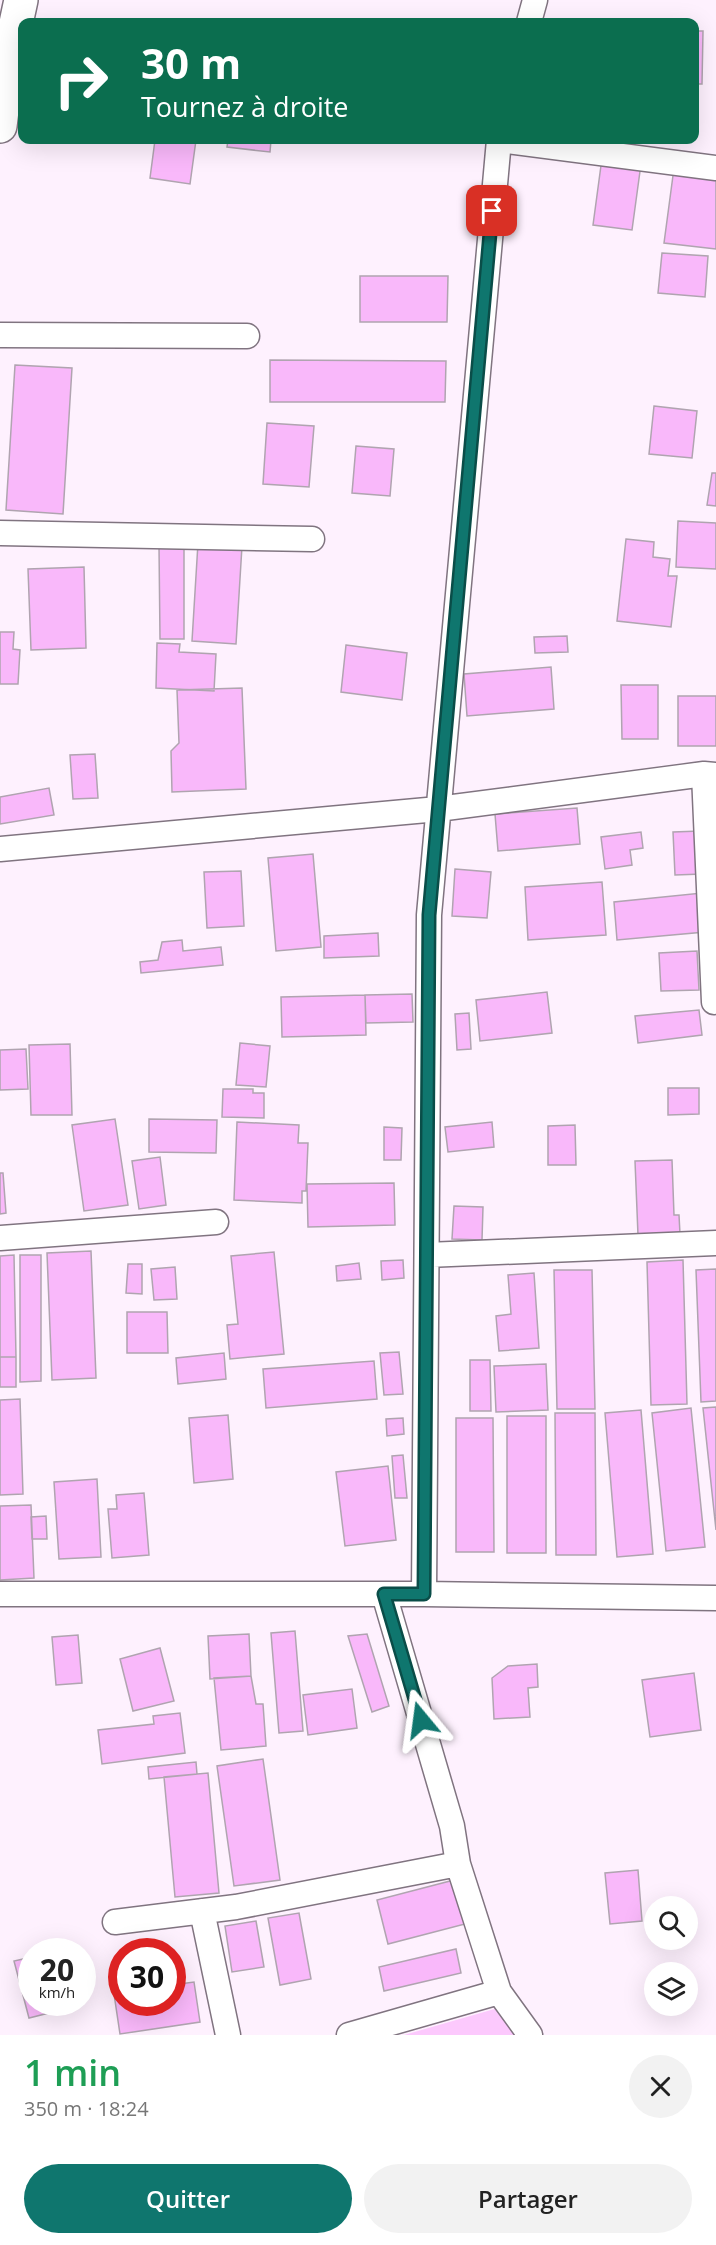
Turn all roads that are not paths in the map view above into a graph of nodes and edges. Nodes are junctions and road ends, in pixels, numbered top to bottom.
1 (21, 0) edge
2 (535, 0) edge
3 (530, 18) edge
4 (10, 57) edge
5 (0, 126) edge
6 (499, 144) edge
7 (530, 144) edge
8 (716, 168) edge
9 (0, 335) edge
10 (247, 336) dead end
11 (0, 533) edge
12 (312, 539) dead end
13 (710, 774) edge
14 (438, 809) junction
15 (0, 849) edge
16 (714, 1002) dead end
17 (216, 1222) dead end
18 (0, 1238) edge
19 (716, 1243) edge
20 (427, 1255) junction
21 (0, 1594) edge
22 (384, 1594) junction
23 (424, 1594) junction
24 (716, 1598) edge
25 (458, 1864) junction
26 (202, 1911) junction
27 (115, 1922) dead end
28 (499, 1992) junction
29 (228, 2035) edge
30 (349, 2035) edge
31 (530, 2035) edge

1 - 4 street
2 - 3 street
4 - 5 street
6 - 14 street
7 - 8 street
9 - 10 street
11 - 12 street
13 - 14 street
13 - 16 street
14 - 15 street
14 - 20 street
17 - 18 street
19 - 20 street
20 - 23 street
21 - 22 street
22 - 23 street
22 - 25 street
23 - 24 street
25 - 26 street
25 - 28 street
26 - 27 street
26 - 29 street
28 - 30 street
28 - 31 street

